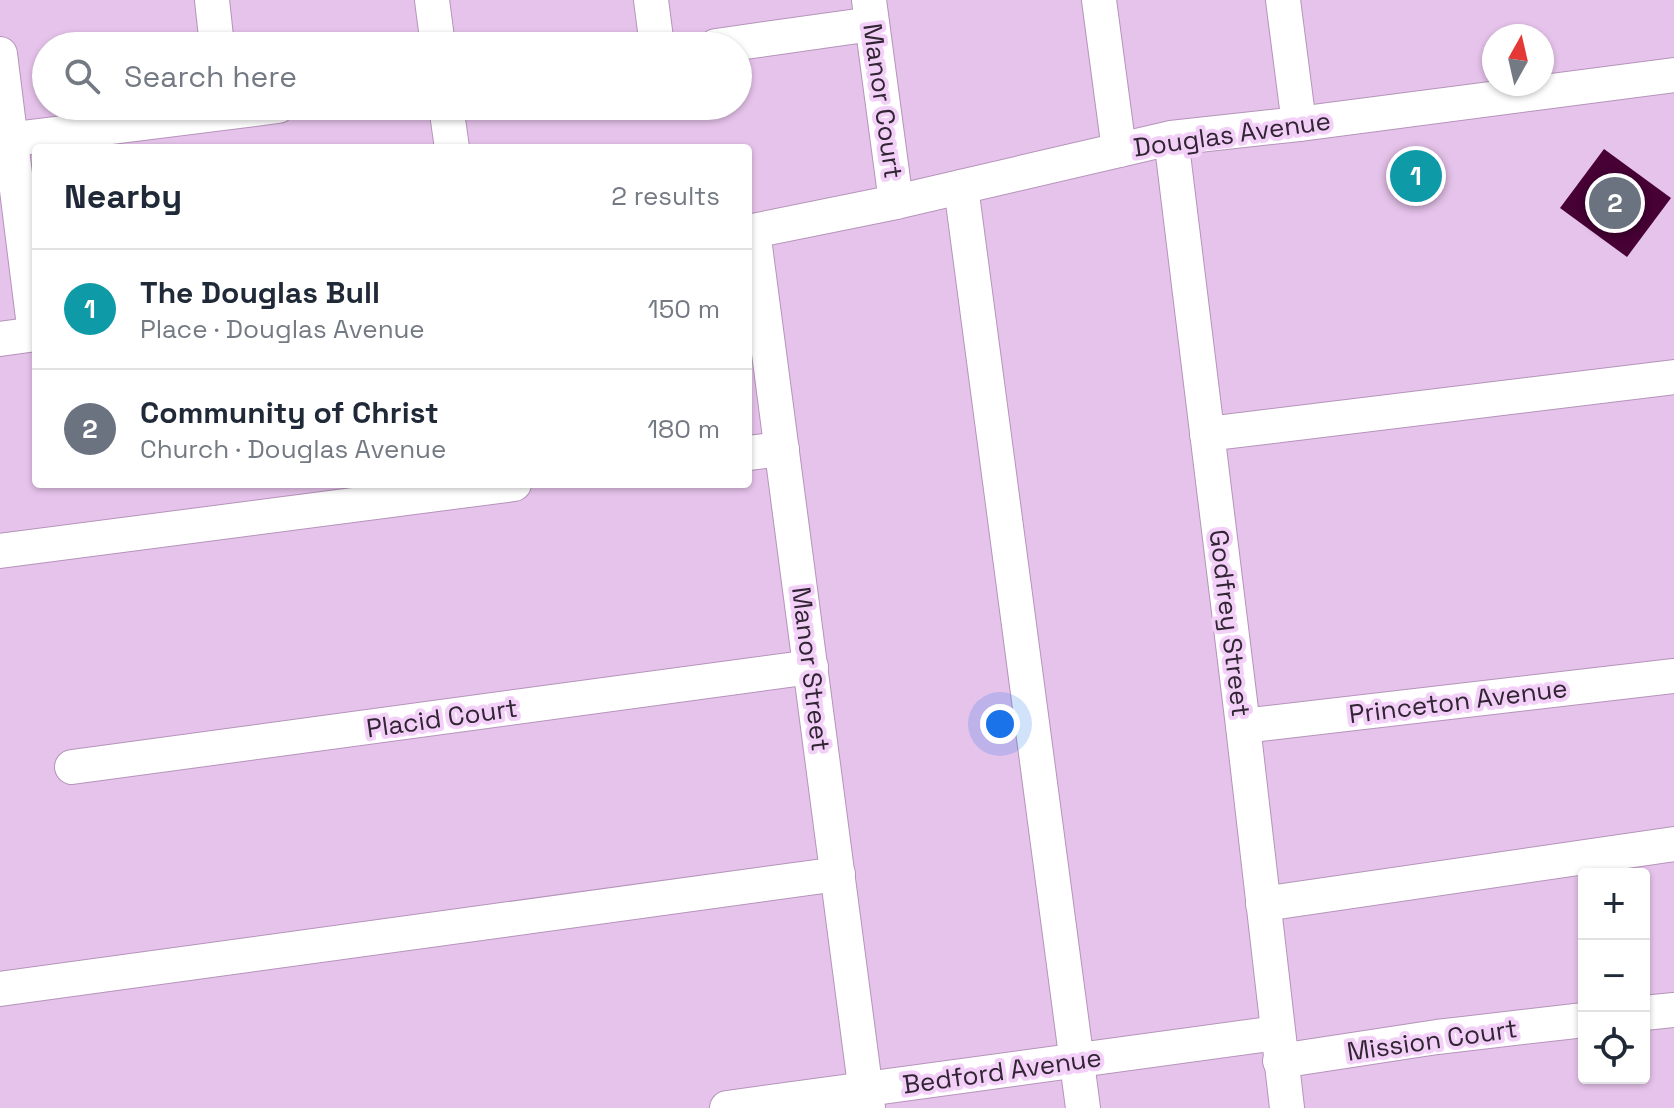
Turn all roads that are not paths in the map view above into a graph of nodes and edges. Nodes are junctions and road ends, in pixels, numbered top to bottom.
1 (212, 0) edge
2 (432, 0) edge
3 (651, 0) edge
4 (1099, 0) edge
5 (1283, 0) edge
6 (870, 12) edge
7 (215, 32) edge
8 (436, 32) edge
9 (655, 32) edge
10 (752, 38) edge
11 (0, 54) edge
12 (1674, 75) edge
13 (149, 120) edge
14 (448, 120) edge
15 (1299, 124) junction
16 (1171, 138) junction
17 (5, 141) edge
18 (451, 144) edge
19 (1119, 150) junction
20 (961, 187) junction
21 (896, 202) junction
22 (752, 232) edge
23 (752, 246) edge
24 (32, 309) edge
25 (32, 335) edge
26 (0, 339) edge
27 (1674, 377) edge
28 (1207, 434) junction
29 (782, 449) junction
30 (752, 453) edge
31 (483, 488) edge
32 (0, 551) edge
33 (811, 667) junction
34 (1674, 676) edge
35 (1243, 726) junction
36 (72, 767) dead end
37 (1674, 844) edge
38 (838, 874) junction
39 (1263, 904) junction
40 (0, 989) edge
41 (1674, 1010) edge
42 (1650, 1012) edge
43 (1578, 1021) edge
44 (1279, 1047) junction
45 (1077, 1060) junction
46 (867, 1098) edge
47 (727, 1108) edge
48 (1083, 1108) edge
49 (1287, 1108) edge

1 - 7 street
2 - 8 street
3 - 9 street
4 - 19 street
5 - 15 street
6 - 10 street
6 - 21 street, Manor Court
11 - 17 street
12 - 15 street, Douglas Avenue
13 - 17 street
14 - 18 street
15 - 16 street, Douglas Avenue
16 - 19 street, Douglas Avenue
16 - 28 street, Godfrey Street
17 - 24 street
19 - 20 street, Douglas Avenue
20 - 21 street, Douglas Avenue
20 - 45 street
21 - 22 street, Douglas Avenue
23 - 29 street, Manor Street
25 - 26 street
27 - 28 street
28 - 35 street, Godfrey Street
29 - 30 street
29 - 33 street, Manor Street
31 - 32 street
33 - 36 street, Placid Court
33 - 38 street, Manor Street
34 - 35 street, Princeton Avenue
35 - 39 street, Godfrey Street
37 - 39 street
38 - 40 street
38 - 46 street, Manor Street
39 - 44 street, Godfrey Street
41 - 42 street
43 - 44 street, Mission Court
44 - 45 street, Bedford Avenue
44 - 49 street, Godfrey Street
45 - 46 street, Bedford Avenue
45 - 48 street
46 - 47 street, Bedford Avenue

